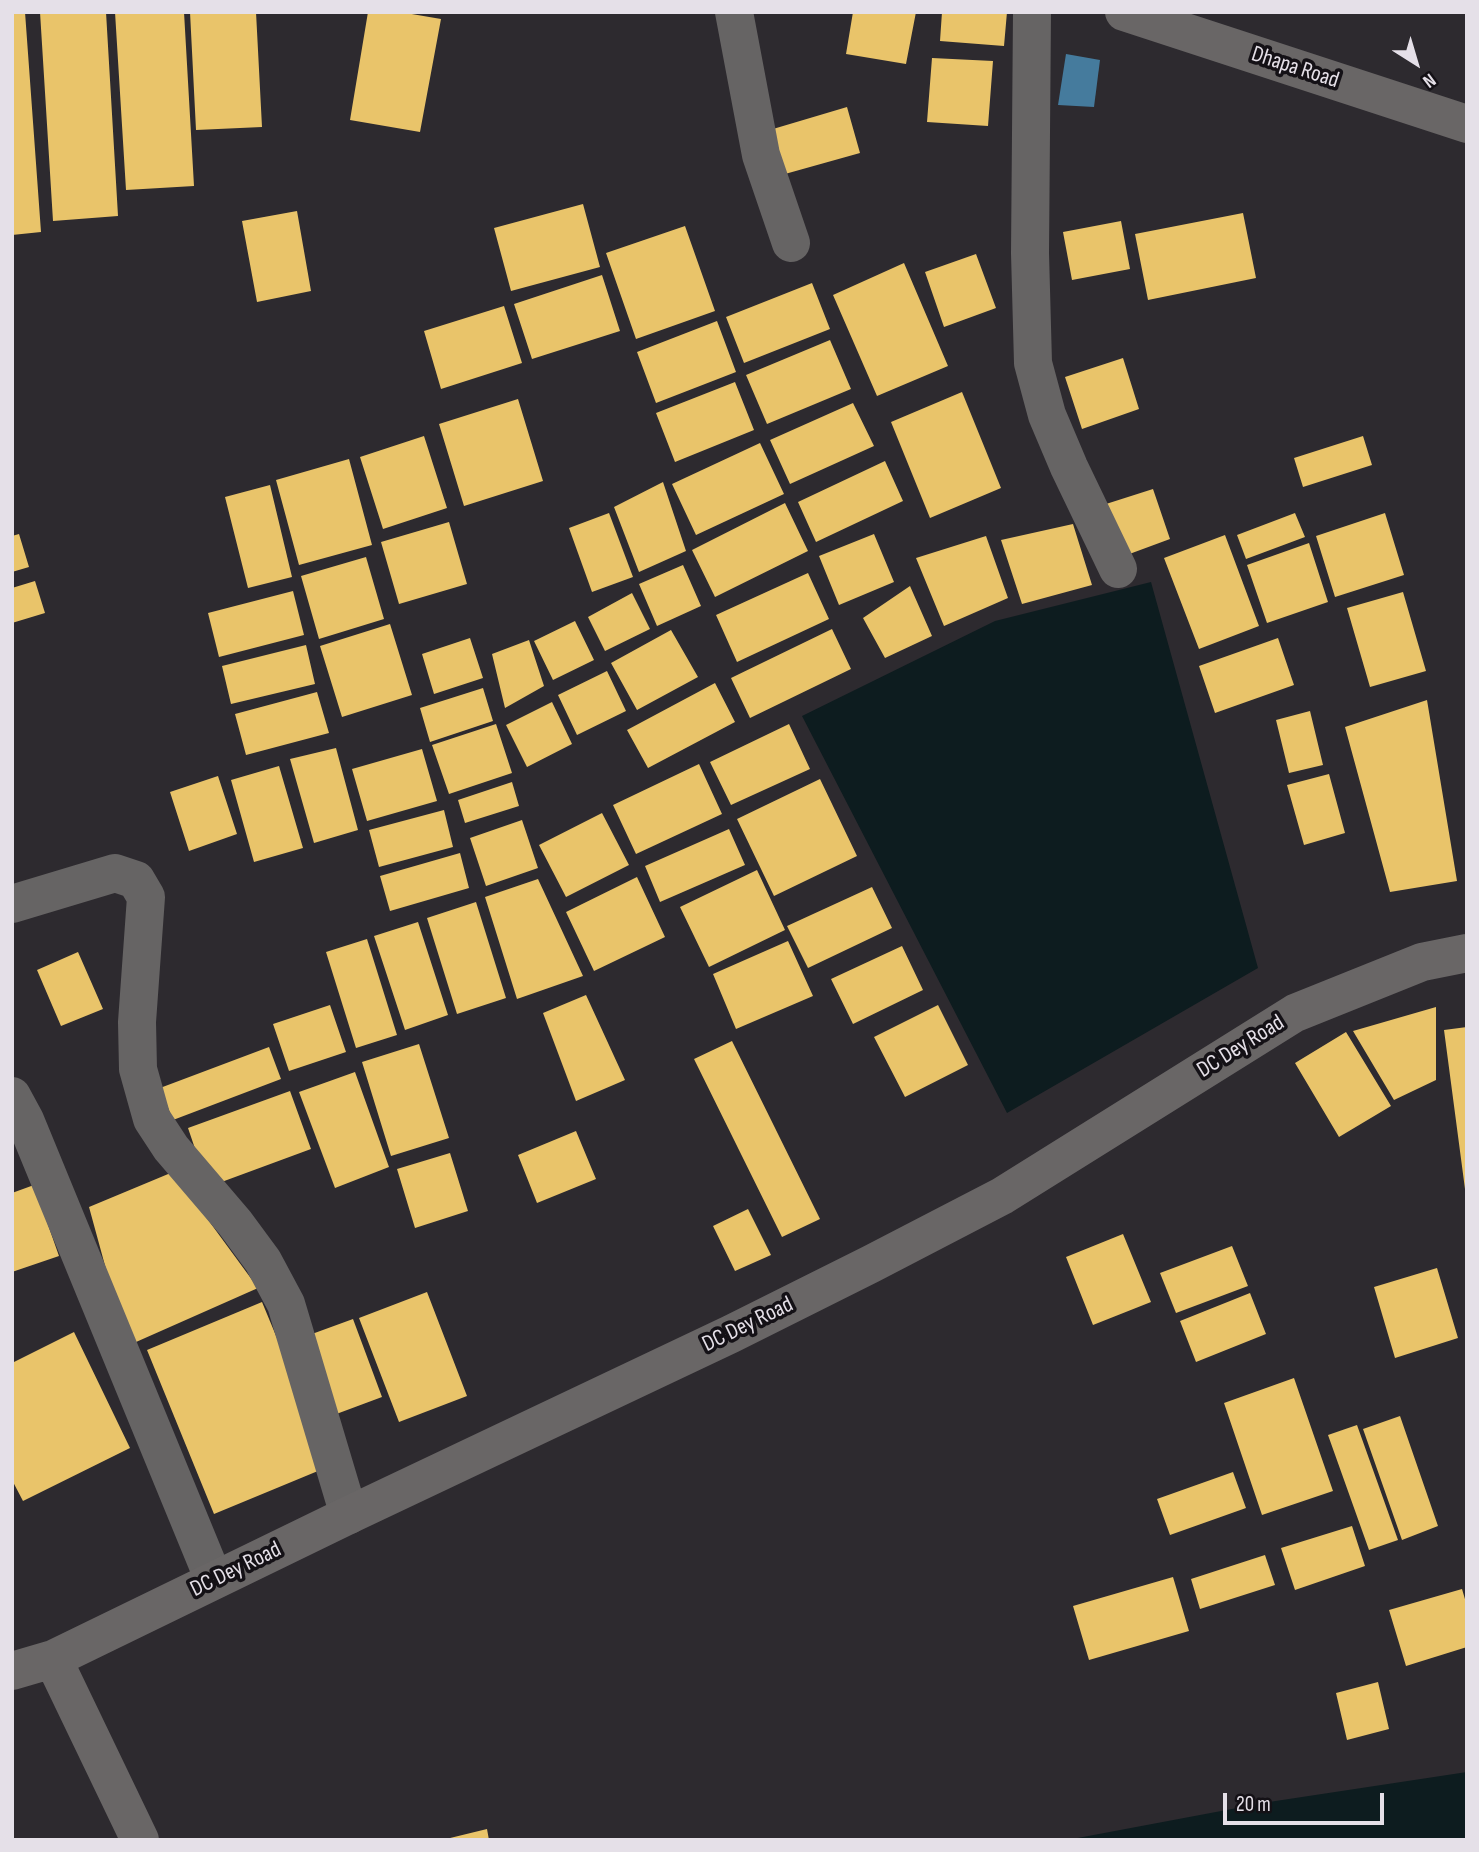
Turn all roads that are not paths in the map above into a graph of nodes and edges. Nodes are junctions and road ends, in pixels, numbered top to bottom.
1 (734, 12) edge
2 (1032, 12) edge
3 (1124, 12) edge
4 (1467, 124) edge
5 (791, 243) dead end
6 (1118, 569) dead end
7 (12, 904) edge
8 (1467, 953) edge
9 (12, 1096) edge
10 (349, 1516) junction
11 (214, 1580) junction
12 (54, 1659) junction
13 (12, 1671) edge
14 (140, 1840) edge

1 - 5 street
2 - 6 street
3 - 4 street, Dhapa Road
7 - 10 street
8 - 10 street, DC Dey Road
9 - 11 street
10 - 11 street, DC Dey Road
11 - 12 street, DC Dey Road
12 - 13 street, DC Dey Road
12 - 14 street

